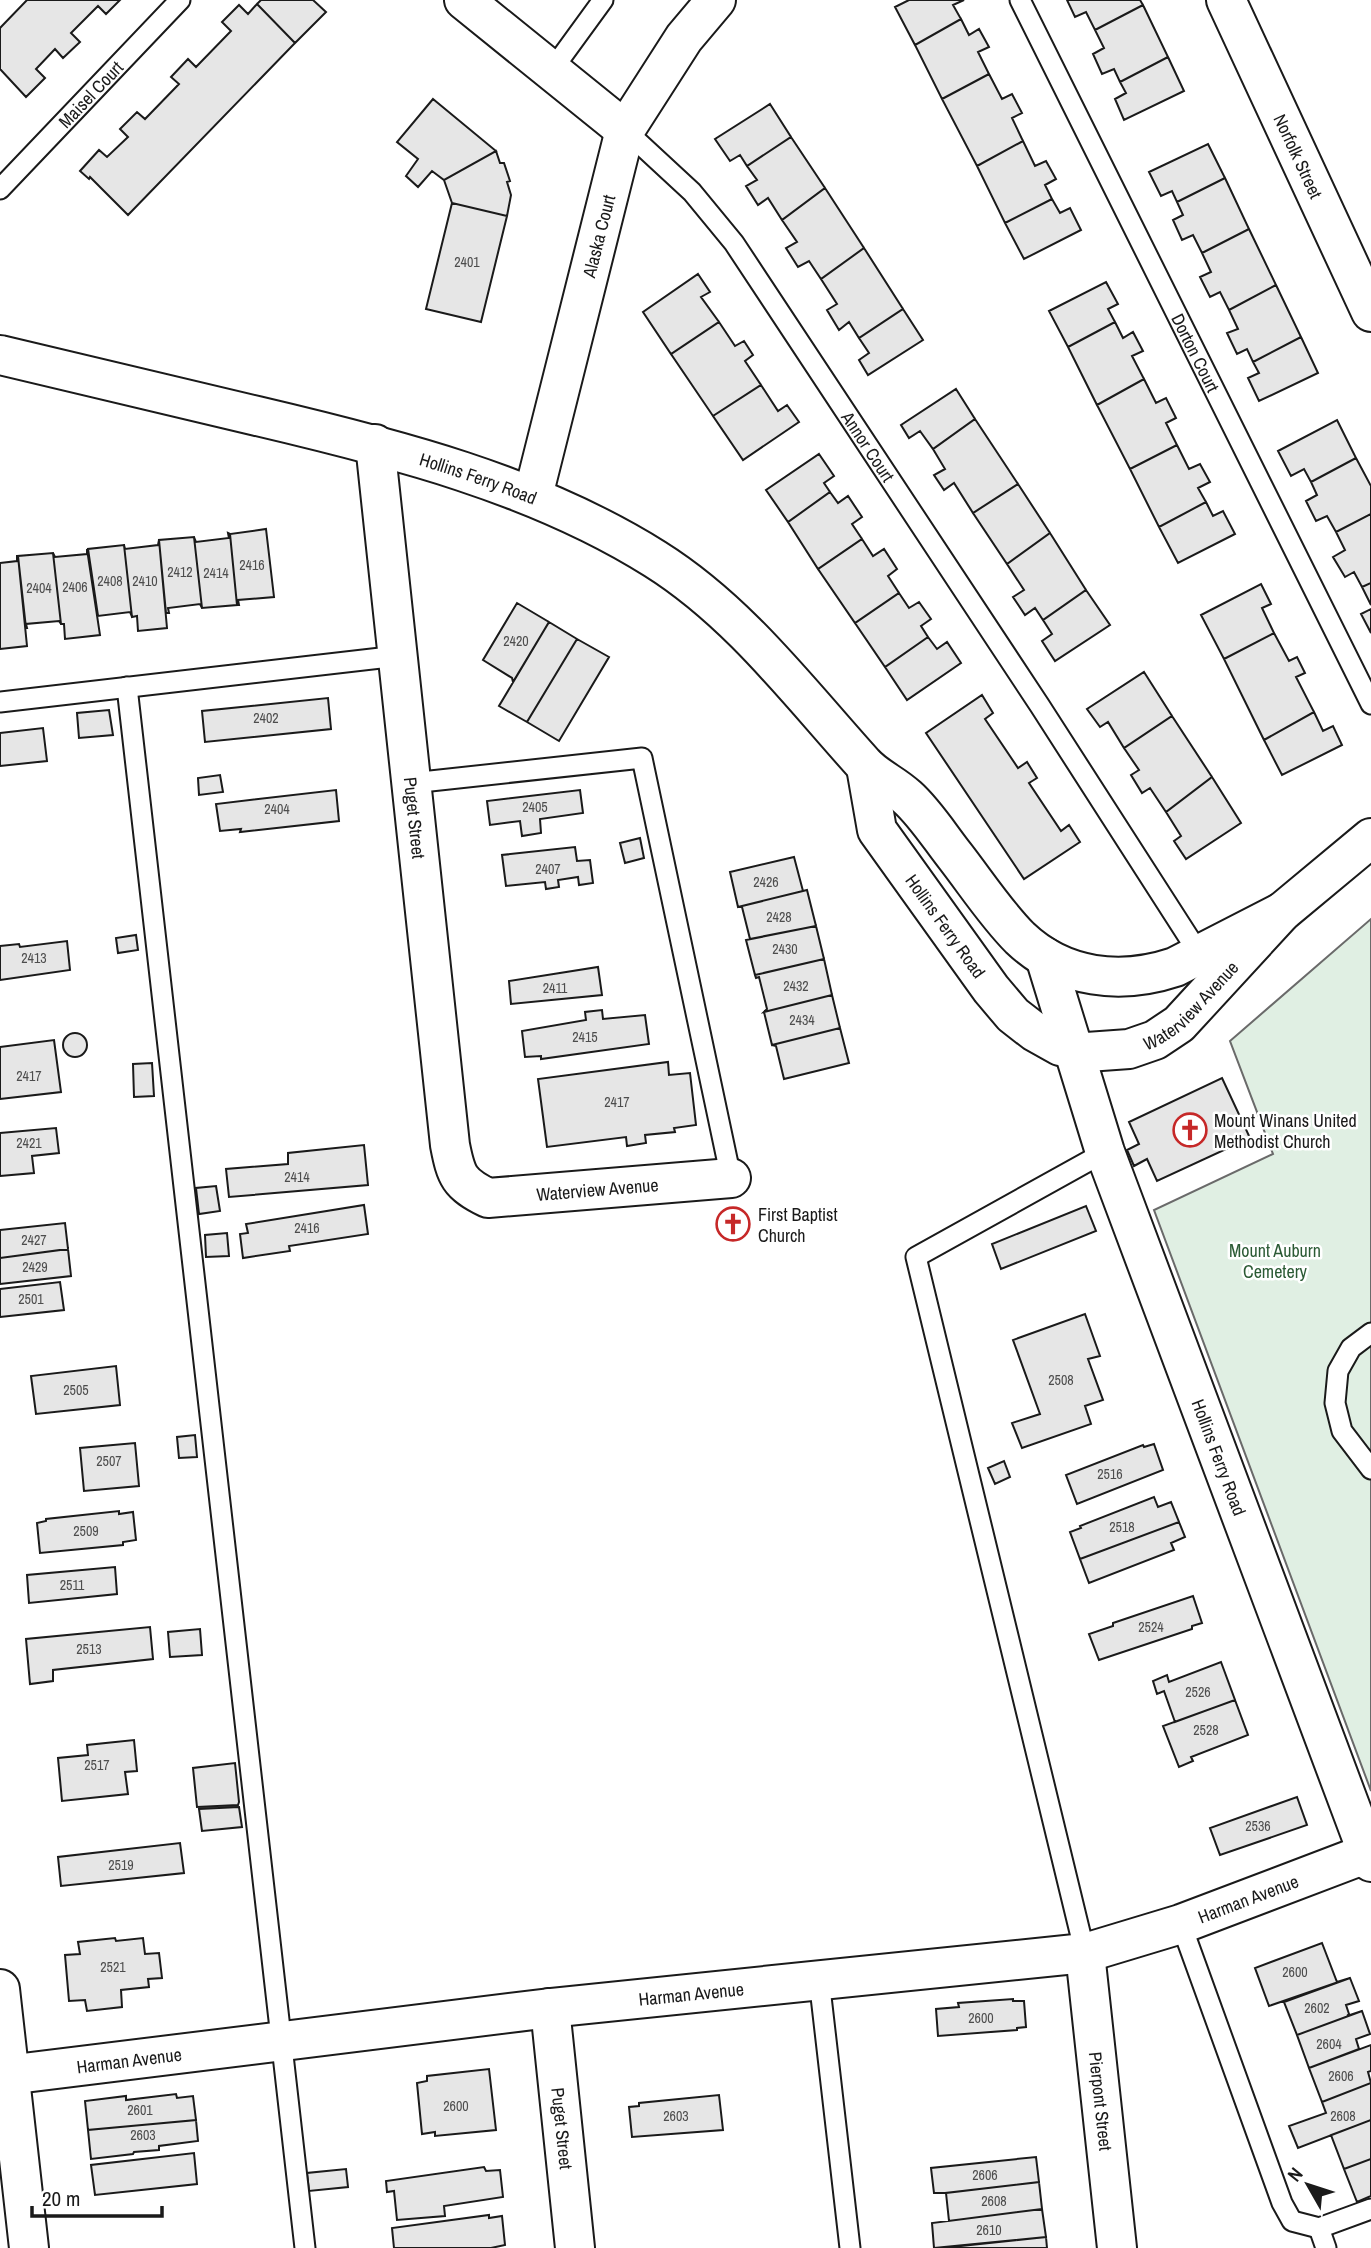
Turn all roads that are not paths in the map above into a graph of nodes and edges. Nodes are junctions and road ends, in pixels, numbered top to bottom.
1 (180, 0) edge
2 (464, 0) edge
3 (603, 0) edge
4 (716, 0) edge
5 (1020, 0) edge
6 (1226, 0) edge
7 (552, 70) junction
8 (625, 130) junction
9 (0, 189) edge
10 (1371, 312) edge
11 (0, 355) edge
12 (375, 444) junction
13 (533, 496) junction
14 (398, 656) junction
15 (127, 687) junction
16 (0, 702) edge
17 (1371, 704) edge
18 (866, 767) junction
19 (412, 783) junction
20 (1371, 838) edge
21 (1282, 912) junction
22 (1200, 955) junction
23 (1060, 964) junction
24 (1073, 1049) junction
25 (1105, 1152) junction
26 (731, 1178) joint
27 (467, 1188) joint
28 (1371, 1333) edge
29 (1371, 1469) edge
30 (1369, 1858) edge
31 (1181, 1924) junction
32 (1085, 1953) junction
33 (819, 1979) junction
34 (0, 1989) edge
35 (550, 2008) junction
36 (281, 2042) junction
37 (5, 2076) edge
38 (1371, 2209) edge
39 (1319, 2228) junction
40 (29, 2248) edge
41 (305, 2248) edge
42 (576, 2248) edge
43 (850, 2248) edge
44 (1117, 2248) edge
45 (1326, 2248) edge

1 - 9 lane, Maisel Court
2 - 7 street, Annor Court
3 - 7 lane
4 - 8 street, Alaska Court
5 - 17 lane, Dorton Court
6 - 10 street, Norfolk Street
7 - 8 street, Annor Court
8 - 13 street, Alaska Court
8 - 22 lane, Annor Court
11 - 12 street, Hollins Ferry Road
12 - 13 street, Hollins Ferry Road
12 - 14 street, Puget Street
13 - 18 street, Hollins Ferry Road
14 - 15 lane
14 - 19 street, Puget Street
15 - 16 lane
15 - 36 lane
18 - 23 street, Hollins Ferry Road
18 - 24 street, Hollins Ferry Road
19 - 26 lane
19 - 27 street, Puget Street
20 - 21 street, Waterview Avenue
21 - 22 street, Waterview Avenue
21 - 24 street, Waterview Avenue
22 - 23 street, Waterview Avenue
23 - 24 street, Hollins Ferry Road
24 - 25 street, Hollins Ferry Road
25 - 30 street, Hollins Ferry Road
25 - 32 lane
26 - 27 street, Waterview Avenue
28 - 29 lane
30 - 31 street, Harman Avenue
31 - 32 street, Harman Avenue
31 - 39 lane
32 - 33 street, Harman Avenue
32 - 44 street, Pierpont Street
33 - 35 street, Harman Avenue
33 - 43 lane
34 - 37 street
35 - 36 street, Harman Avenue
35 - 42 street, Puget Street
36 - 37 street, Harman Avenue
36 - 41 lane
37 - 40 street
38 - 39 lane
39 - 45 lane

